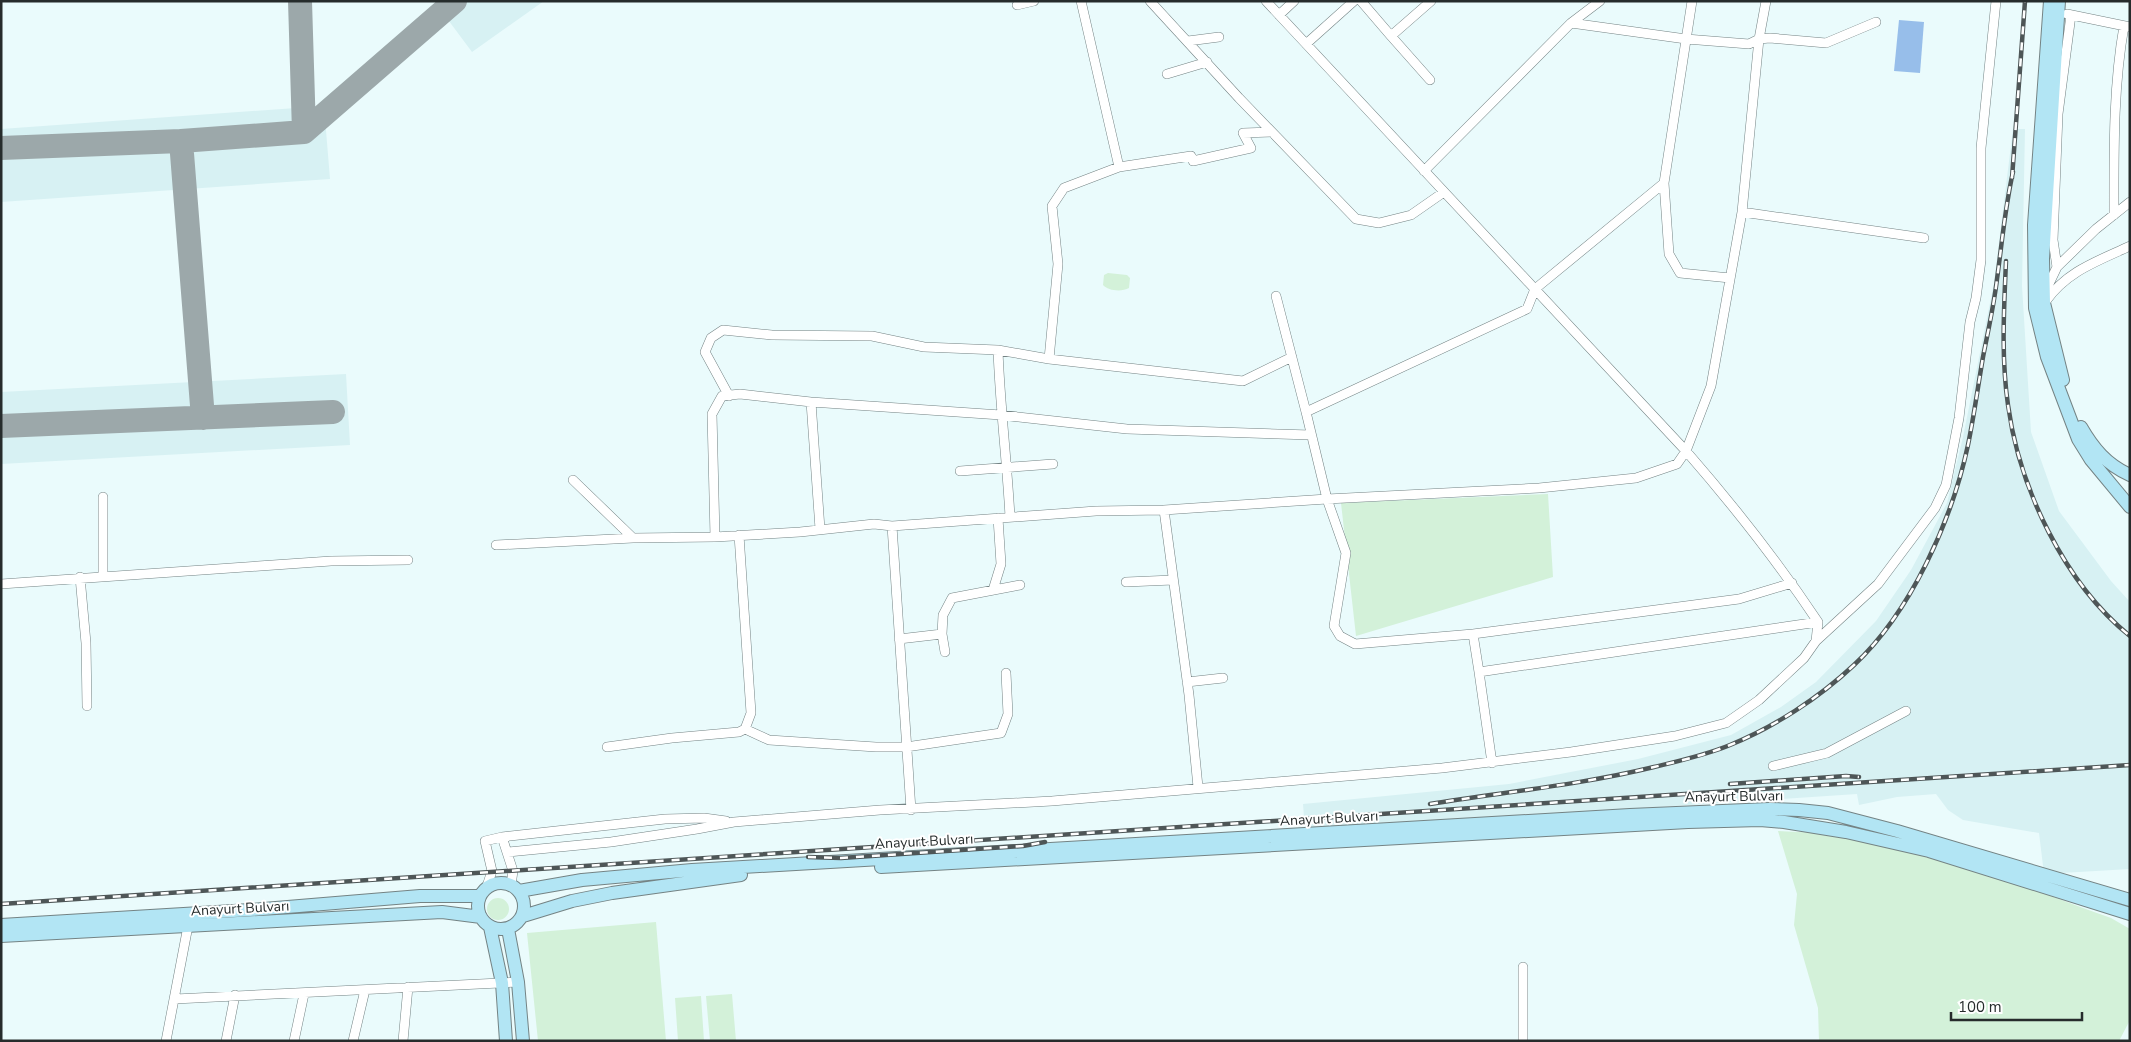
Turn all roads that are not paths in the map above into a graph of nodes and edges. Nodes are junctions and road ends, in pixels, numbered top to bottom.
1 (1034, 1) edge
2 (1081, 1) edge
3 (1150, 1) edge
4 (1266, 1) edge
5 (1294, 1) edge
6 (1354, 1) edge
7 (1361, 1) edge
8 (1431, 1) edge
9 (1600, 1) edge
10 (1692, 1) edge
11 (1766, 1) edge
12 (1996, 1) edge
13 (1017, 5) dead end
14 (2054, 6) edge
15 (1279, 15) junction
16 (2071, 15) junction
17 (1571, 22) junction
18 (1876, 22) dead end
19 (2127, 27) edge
20 (1391, 36) junction
21 (1219, 37) dead end
22 (1686, 39) junction
23 (1759, 39) junction
24 (1188, 42) junction
25 (1306, 44) junction
26 (1207, 62) junction
27 (1166, 74) dead end
28 (1430, 80) dead end
29 (1272, 132) junction
30 (1119, 167) junction
31 (1424, 171) junction
32 (1664, 183) junction
33 (1444, 192) junction
34 (2130, 202) edge
35 (1742, 212) junction
36 (2114, 215) junction
37 (1924, 238) dead end
38 (2130, 246) edge
39 (2057, 267) junction
40 (1730, 278) junction
41 (1535, 289) junction
42 (1276, 296) dead end
43 (2041, 301) junction
44 (998, 350) junction
45 (1292, 357) junction
46 (1049, 359) junction
47 (729, 396) junction
48 (811, 402) junction
49 (1306, 412) junction
50 (1001, 415) junction
51 (1312, 435) junction
52 (1686, 450) junction
53 (1053, 464) dead end
54 (1007, 468) junction
55 (960, 471) dead end
56 (2130, 475) edge
57 (573, 480) dead end
58 (104, 497) dead end
59 (1328, 498) junction
60 (2130, 507) edge
61 (1164, 510) junction
62 (1010, 517) junction
63 (998, 518) junction
64 (892, 526) junction
65 (820, 529) junction
66 (739, 535) junction
67 (715, 537) junction
68 (633, 538) junction
69 (496, 545) dead end
70 (408, 560) dead end
71 (103, 576) junction
72 (80, 577) junction
73 (1173, 580) junction
74 (1126, 582) dead end
75 (1792, 583) junction
76 (1, 584) edge
77 (1020, 585) dead end
78 (993, 590) junction
79 (1818, 622) junction
80 (942, 634) junction
81 (1473, 634) junction
82 (899, 639) junction
83 (1816, 641) junction
84 (945, 652) dead end
85 (1479, 672) junction
86 (1006, 673) dead end
87 (1223, 678) dead end
88 (1187, 682) junction
89 (87, 706) dead end
90 (1906, 711) dead end
91 (744, 729) junction
92 (607, 746) dead end
93 (906, 747) junction
94 (1492, 763) junction
95 (1773, 766) dead end
96 (1198, 787) junction
97 (911, 810) junction
98 (734, 822) junction
99 (502, 837) junction
100 (508, 852) junction
101 (515, 888) junction
102 (483, 892) junction
103 (2130, 900) edge
104 (2130, 914) edge
105 (523, 916) junction
106 (481, 917) junction
107 (1, 925) edge
108 (188, 926) junction
109 (490, 927) junction
110 (508, 929) junction
111 (1, 936) edge
112 (1523, 968) dead end
113 (502, 982) junction
114 (518, 982) junction
115 (408, 987) junction
116 (365, 990) junction
117 (304, 994) junction
118 (235, 995) junction
119 (175, 999) junction
120 (166, 1041) edge
121 (226, 1041) edge
122 (294, 1041) edge
123 (353, 1041) edge
124 (404, 1041) edge
125 (506, 1041) edge
126 (523, 1041) edge
127 (1523, 1041) edge

1 - 13 street
2 - 30 street
3 - 24 street
4 - 15 street
5 - 15 street
6 - 25 street
7 - 20 street
8 - 20 street
9 - 17 street
10 - 22 street
11 - 23 street
12 - 83 street
14 - 16 street
14 - 43 main road
14 - 43 main road
15 - 25 street
16 - 19 street
16 - 39 street
17 - 22 street
17 - 31 street
18 - 23 street
19 - 36 street
20 - 28 street
21 - 24 street
22 - 23 street
22 - 32 street
23 - 35 street
24 - 26 street
25 - 31 street
26 - 27 street
26 - 29 street
29 - 30 street
29 - 33 street
30 - 46 street
31 - 33 street
32 - 40 street
32 - 41 street
33 - 41 street
34 - 36 street
35 - 37 street
35 - 40 street
36 - 39 street
38 - 43 street
39 - 43 street
40 - 52 street
41 - 49 street
41 - 52 street
42 - 45 street
43 - 56 main road
43 - 60 main road
44 - 46 street
44 - 47 street
44 - 50 street
45 - 46 street
45 - 49 street
47 - 48 street
47 - 67 street
48 - 50 street
48 - 65 street
49 - 51 street
50 - 51 street
50 - 54 street
51 - 59 street
52 - 59 street
52 - 75 street
53 - 54 street
54 - 55 street
54 - 62 street
57 - 68 street
58 - 71 street
59 - 61 street
59 - 81 street
61 - 62 street
61 - 73 street
62 - 63 street
63 - 64 street
63 - 78 street
64 - 65 street
64 - 82 street
65 - 66 street
66 - 67 street
66 - 91 street
67 - 68 street
68 - 69 street
70 - 71 street
71 - 72 street
72 - 76 street
72 - 89 street
73 - 74 street
73 - 88 street
75 - 79 street
75 - 81 street
77 - 78 street
78 - 80 street
79 - 83 street
79 - 85 street
80 - 82 street
80 - 84 street
81 - 85 street
82 - 93 street
83 - 94 street
85 - 94 street
86 - 93 street
87 - 88 street
88 - 96 street
90 - 95 street
91 - 92 street
91 - 93 street
93 - 97 street
94 - 96 street
96 - 97 street
97 - 98 street
98 - 99 street
98 - 100 street
99 - 100 street
99 - 102 street
100 - 101 street
101 - 102 main road
101 - 103 main road, Anayurt Bulvarı
101 - 105 main road
102 - 106 main road
102 - 107 main road, Anayurt Bulvarı
104 - 105 main road, Anayurt Bulvarı
105 - 110 main road
106 - 108 main road, Anayurt Bulvarı
106 - 109 main road
108 - 111 main road, Anayurt Bulvarı
108 - 119 street
109 - 110 main road
109 - 113 main road
110 - 114 main road
112 - 127 street
113 - 114 street
113 - 115 street
113 - 125 main road
114 - 126 main road
115 - 116 street
115 - 124 street
116 - 117 street
116 - 123 street
117 - 118 street
117 - 122 street
118 - 119 street
118 - 121 street
119 - 120 street

